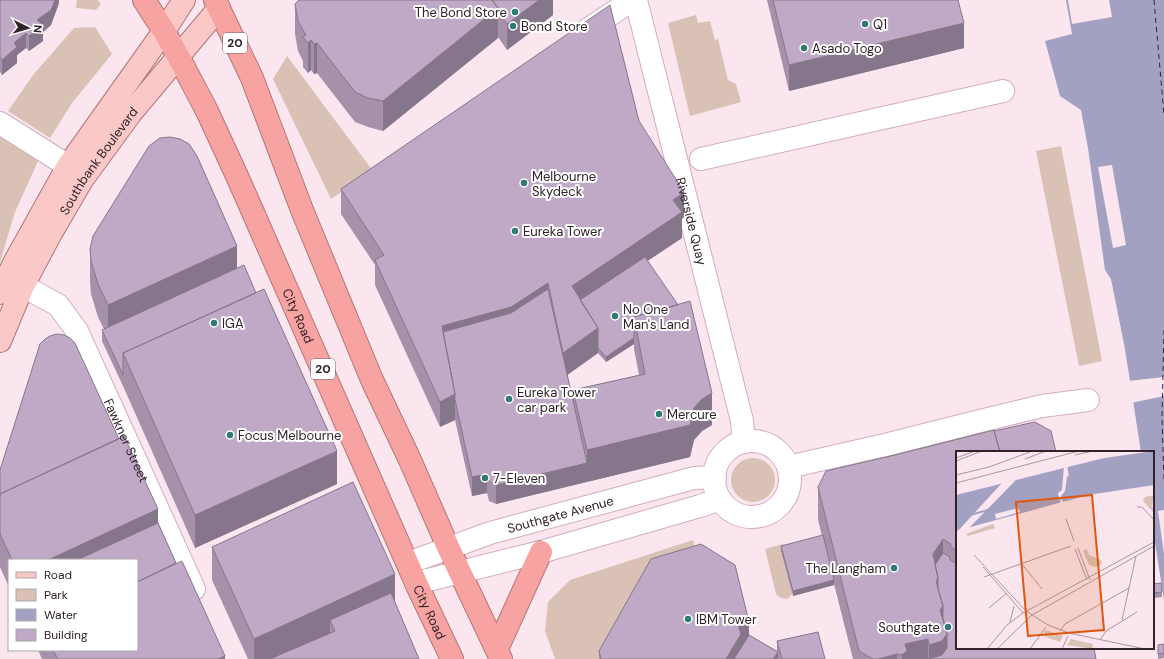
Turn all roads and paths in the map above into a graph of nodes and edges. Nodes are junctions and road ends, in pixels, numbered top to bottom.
1 (144, 0) edge
2 (184, 0) edge
3 (632, 0) edge
4 (636, 0) edge
5 (220, 3) edge
6 (164, 31) junction
7 (569, 42) edge
8 (178, 56) junction
9 (1003, 91) dead end
10 (0, 123) edge
11 (701, 159) dead end
12 (68, 166) junction
13 (23, 286) junction
14 (0, 293) edge
15 (0, 341) edge
16 (1088, 400) dead end
17 (744, 442) junction
18 (788, 467) junction
19 (715, 477) junction
20 (720, 499) junction
21 (609, 501) junction
22 (567, 513) junction
23 (617, 530) junction
24 (575, 542) junction
25 (448, 548) junction
26 (541, 552) junction
27 (460, 571) junction
28 (412, 573) junction
29 (202, 609) edge
30 (499, 654) edge
31 (452, 659) edge

1 - 6 highway, City Road / 20
2 - 6 main road, Southbank Boulevard
3 - 7 street
4 - 17 street, Riverside Quay
5 - 8 main road, Southbank Boulevard
5 - 25 highway, 20
6 - 8 highway, City Road / 20
6 - 12 main road, Southbank Boulevard
8 - 13 main road, Southbank Boulevard
8 - 28 highway, City Road / 20
9 - 11 street
10 - 12 street
12 - 14 main road, Southbank Boulevard
13 - 15 main road, Southbank Boulevard
13 - 29 street, Fawkner Street
16 - 18 street
17 - 18 street
17 - 19 street
18 - 20 street
19 - 20 street
19 - 21 street, Southgate Avenue
20 - 23 street
21 - 22 street, Southgate Avenue
21 - 23 street
22 - 24 street
22 - 25 street, Southgate Avenue
23 - 24 street
24 - 26 street
25 - 27 highway, 20
25 - 28 street, Southgate Avenue
26 - 27 street
26 - 30 highway
27 - 28 street
27 - 30 highway, 20
28 - 31 highway, City Road / 20

